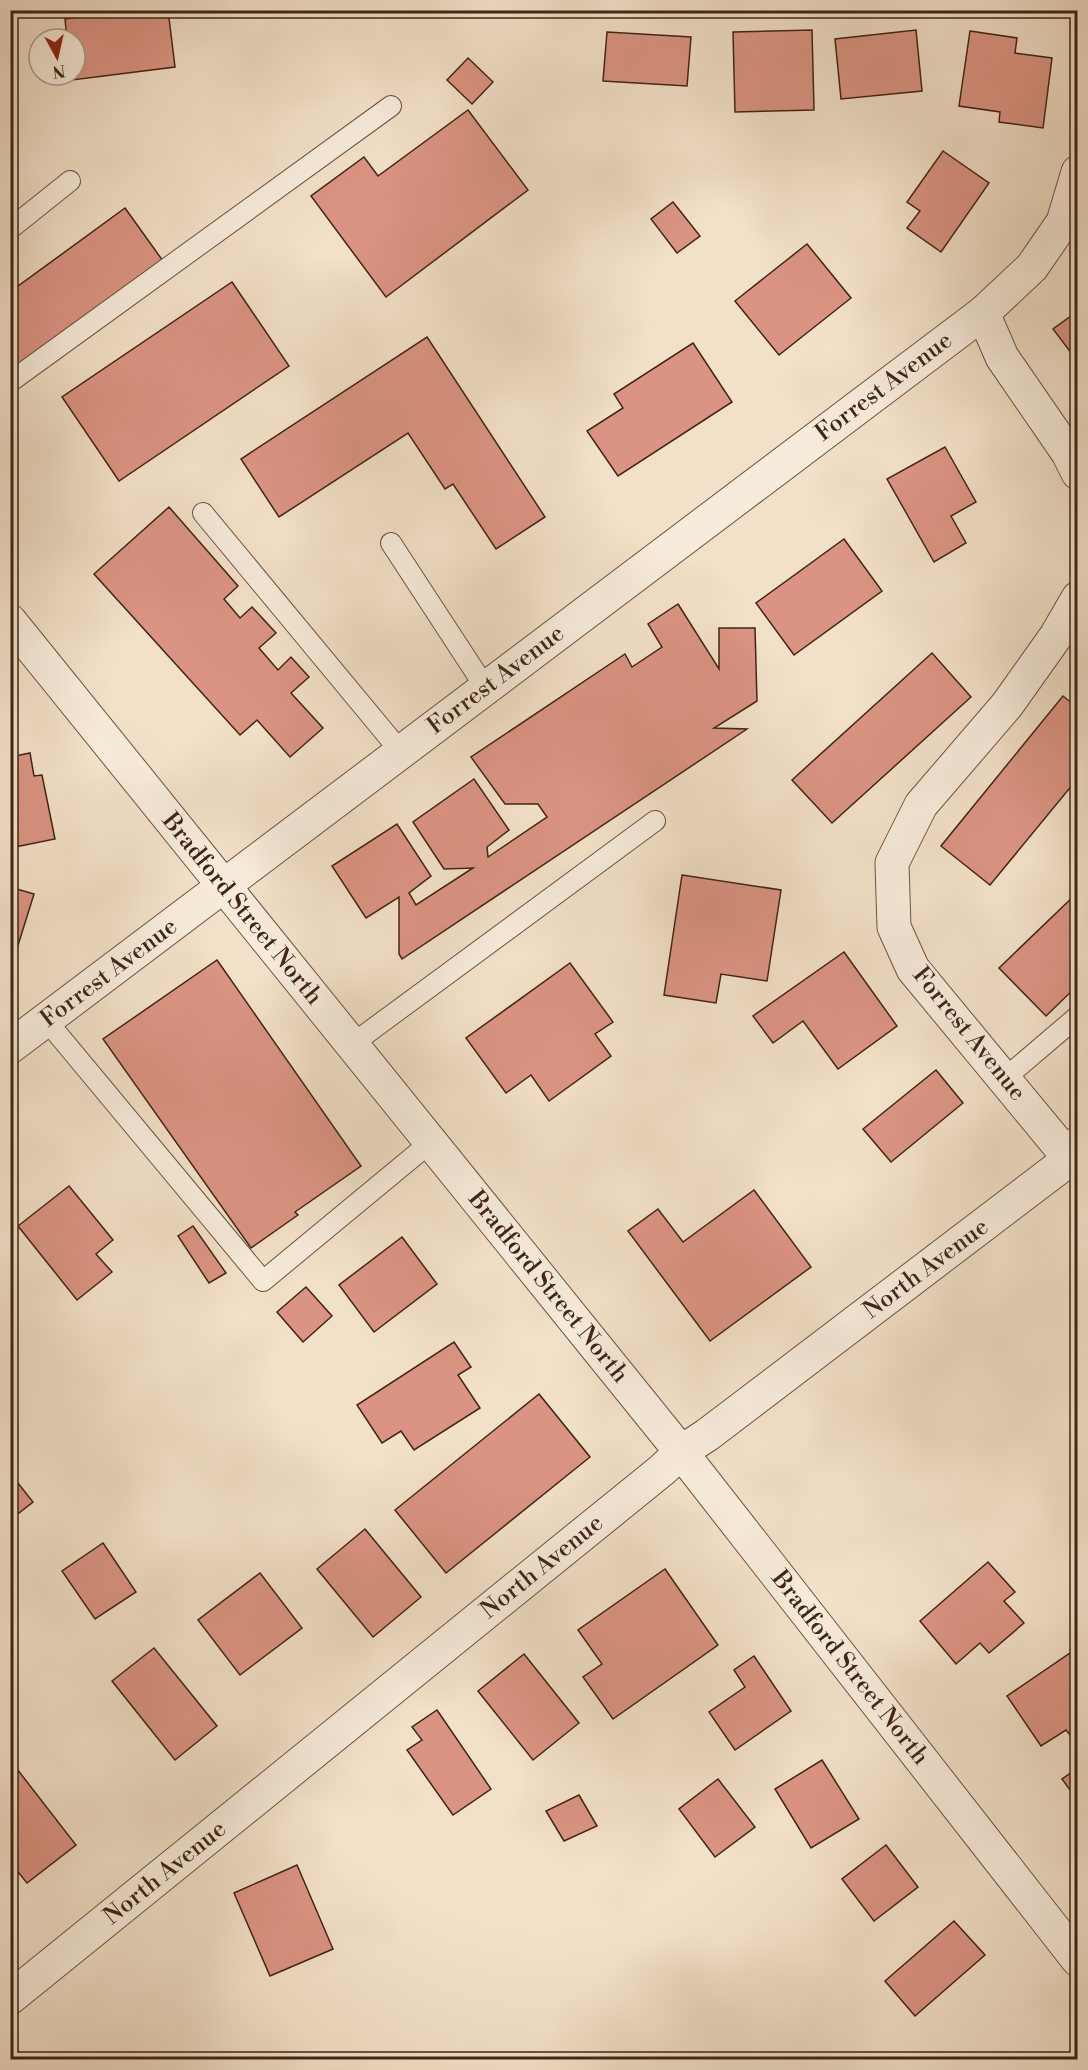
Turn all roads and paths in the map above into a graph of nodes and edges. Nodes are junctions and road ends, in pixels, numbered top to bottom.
1 (392, 106) dead end
2 (1077, 172) edge
3 (70, 181) dead end
4 (10, 229) edge
5 (983, 313) junction
6 (10, 382) edge
7 (1077, 473) edge
8 (203, 513) dead end
9 (391, 543) dead end
10 (1077, 598) edge
11 (10, 621) edge
12 (485, 687) junction
13 (401, 752) junction
14 (655, 821) dead end
15 (225, 887) junction
16 (1077, 1016) edge
17 (46, 1020) junction
18 (351, 1045) junction
19 (10, 1047) edge
20 (1004, 1078) junction
21 (431, 1143) junction
22 (1074, 1151) edge
23 (681, 1452) junction
24 (1077, 1960) edge
25 (10, 1998) edge

1 - 6 lane
2 - 5 street, Forrest Avenue
3 - 4 lane
5 - 7 street
5 - 12 street, Forrest Avenue
8 - 13 lane
9 - 12 lane
10 - 20 street, Forrest Avenue
11 - 15 street, Bradford Street North
12 - 13 street, Forrest Avenue
13 - 15 street, Forrest Avenue
14 - 18 lane
15 - 17 street, Forrest Avenue
15 - 18 street, Bradford Street North
16 - 20 lane
17 - 19 street, Forrest Avenue
17 - 21 lane
18 - 21 street, Bradford Street North
20 - 22 street, Forrest Avenue
21 - 23 street, Bradford Street North
22 - 23 street, North Avenue
23 - 24 street, Bradford Street North
23 - 25 street, North Avenue

